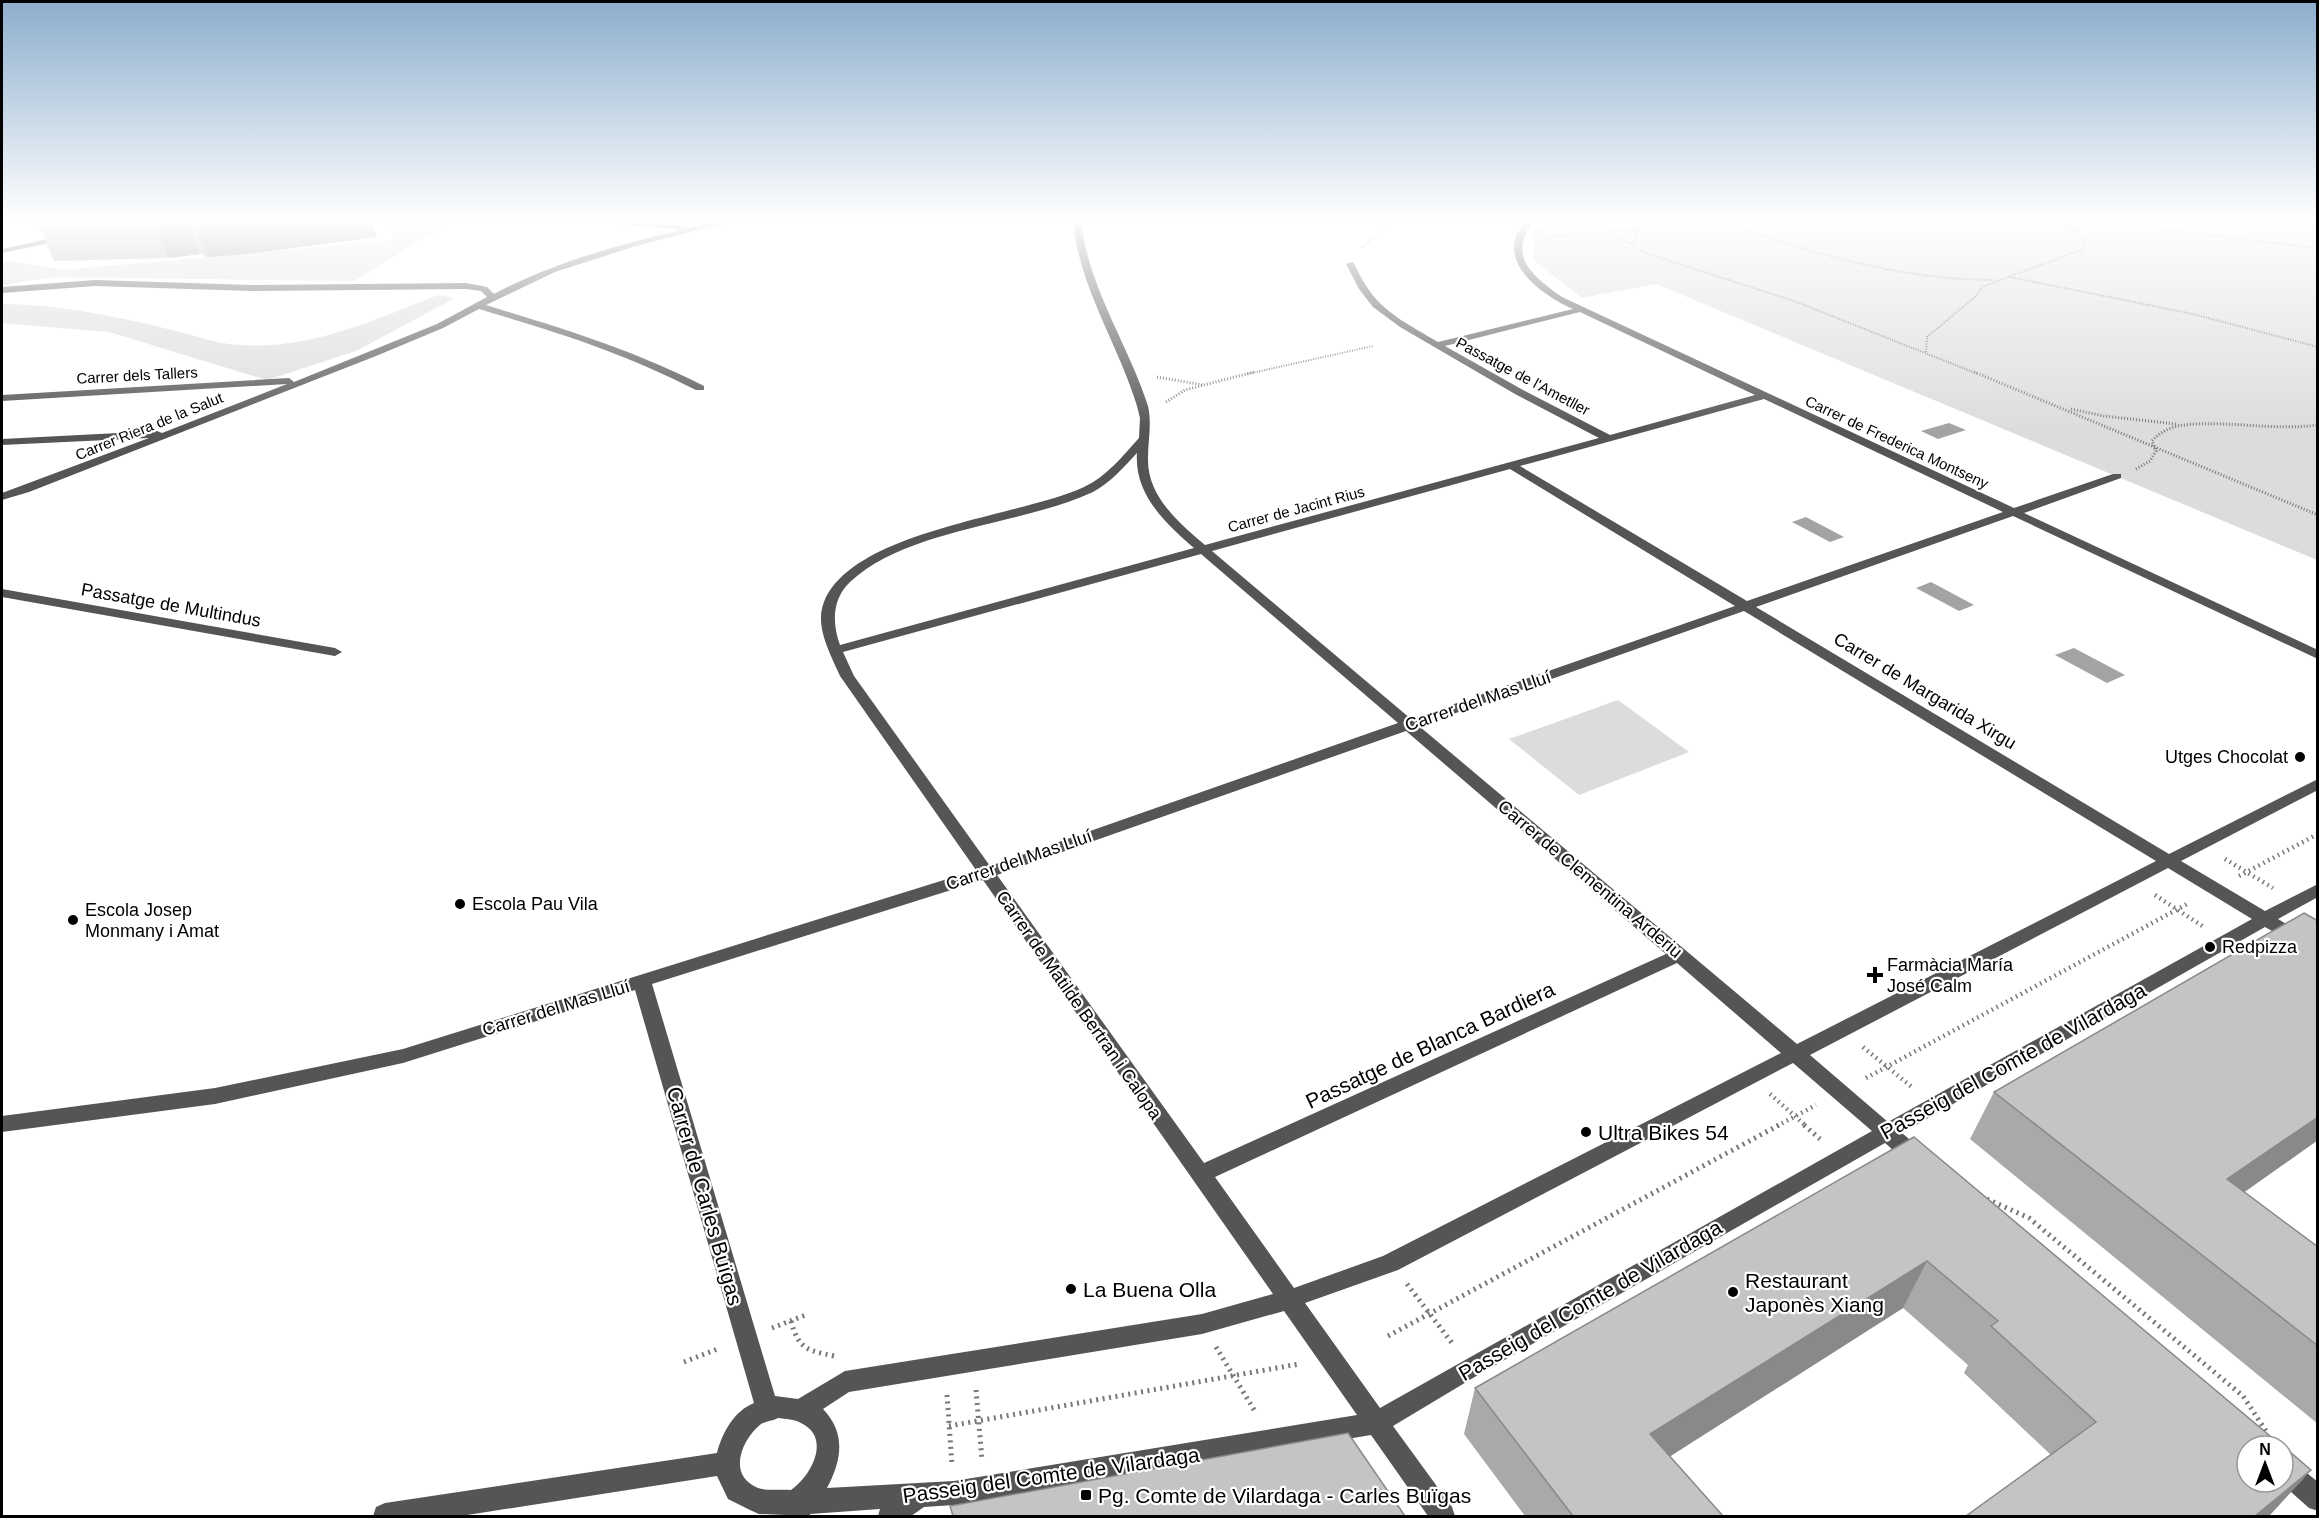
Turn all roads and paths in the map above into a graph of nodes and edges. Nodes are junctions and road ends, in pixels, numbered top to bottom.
1 (485, 290) edge
2 (510, 290) edge
3 (1096, 290) edge
4 (1363, 290) edge
5 (1546, 290) edge
6 (1760, 290) edge
7 (1980, 290) edge
8 (2074, 290) edge
9 (493, 298) junction
10 (480, 306) junction
11 (1579, 310) junction
12 (1436, 345) junction
13 (1373, 346) dead end
14 (2318, 347) edge
15 (1926, 352) junction
16 (306, 378) junction
17 (1132, 378) junction
18 (275, 382) joint
19 (1207, 385) junction
20 (700, 388) dead end
21 (1763, 396) junction
22 (2, 398) edge
23 (2057, 405) junction
24 (1145, 417) junction
25 (2183, 425) junction
26 (2318, 425) edge
27 (170, 434) junction
28 (1608, 438) junction
29 (1143, 440) junction
30 (2, 442) edge
31 (2154, 445) junction
32 (1511, 465) junction
33 (2117, 476) joint
34 (2, 497) edge
35 (2015, 514) junction
36 (2318, 515) edge
37 (1203, 550) junction
38 (2, 593) edge
39 (1749, 608) junction
40 (837, 650) junction
41 (335, 652) dead end
42 (2318, 655) edge
43 (1409, 725) junction
44 (2318, 784) edge
45 (2318, 834) edge
46 (2219, 856) dead end
47 (2168, 860) junction
48 (2246, 872) junction
49 (986, 873) junction
50 (2232, 880) dead end
51 (2276, 890) dead end
52 (2318, 890) edge
53 (2148, 891) dead end
54 (2194, 900) dead end
55 (2176, 909) junction
56 (2265, 919) junction
57 (2205, 927) dead end
58 (2318, 951) edge
59 (1679, 955) junction
60 (642, 981) junction
61 (1859, 1044) dead end
62 (1795, 1054) junction
63 (1888, 1067) junction
64 (1859, 1082) dead end
65 (1914, 1088) dead end
66 (1768, 1092) dead end
67 (1821, 1102) dead end
68 (1795, 1116) junction
69 (2, 1124) edge
70 (1887, 1132) junction
71 (1821, 1140) dead end
72 (1932, 1171) edge
73 (1199, 1175) junction
74 (1979, 1193) edge
75 (1406, 1283) dead end
76 (1287, 1299) junction
77 (1429, 1314) junction
78 (1388, 1336) dead end
79 (1452, 1343) dead end
80 (1214, 1346) dead end
81 (1306, 1363) dead end
82 (1233, 1375) junction
83 (975, 1384) dead end
84 (946, 1388) dead end
85 (801, 1410) junction
86 (768, 1411) junction
87 (1256, 1413) dead end
88 (979, 1421) junction
89 (1376, 1423) junction
90 (949, 1426) junction
91 (2268, 1434) edge
92 (726, 1463) junction
93 (952, 1466) dead end
94 (982, 1469) dead end
95 (2295, 1479) edge
96 (917, 1497) junction
97 (2318, 1499) edge
98 (796, 1509) edge
99 (385, 1516) edge
100 (890, 1516) edge
101 (1443, 1516) edge

1 - 9 street
2 - 9 street, Carrer Riera de la Salut
3 - 17 street, Carrer de Clementina Arderiu
4 - 12 street, Passatge de l'Ametller
5 - 11 street, Carrer de Frederica Montseny
6 - 15 path
7 - 15 path
8 - 14 path
9 - 10 street, Carrer Riera de la Salut
10 - 16 street, Carrer Riera de la Salut
10 - 20 street
11 - 12 street
11 - 21 street, Carrer de Frederica Montseny
12 - 28 street, Passatge de l'Ametller
13 - 19 path
15 - 23 path
16 - 18 street, Carrer Riera de la Salut
16 - 27 street, Carrer Riera de la Salut
17 - 19 path
17 - 24 street, Carrer de Clementina Arderiu
18 - 22 street, Carrer dels Tallers
19 - 24 path
21 - 28 street, Carrer de Jacint Rius
21 - 35 street, Carrer de Frederica Montseny
23 - 25 path
23 - 31 path
24 - 29 street, Carrer de Clementina Arderiu
25 - 26 path
25 - 31 path
27 - 30 street
27 - 34 street, Carrer Riera de la Salut
28 - 32 street, Carrer de Jacint Rius
29 - 37 street, Carrer de Clementina Arderiu
29 - 40 street, Carrer de Matilde Bertran i Calopa
31 - 33 path
31 - 36 path
32 - 37 street, Carrer de Jacint Rius
32 - 39 street, Carrer de Margarida Xirgu
33 - 35 street, Carrer del Mas Lluí
35 - 39 street, Carrer del Mas Lluí
35 - 42 street, Carrer de Frederica Montseny
37 - 40 street, Carrer de Jacint Rius
37 - 43 street, Carrer de Clementina Arderiu
38 - 41 street, Passatge de Multindus
39 - 43 street, Carrer del Mas Lluí
39 - 47 street, Carrer de Margarida Xirgu
40 - 49 street, Carrer de Matilde Bertran i Calopa
43 - 49 street, Carrer del Mas Lluí
43 - 59 street, Carrer de Clementina Arderiu
44 - 47 street
45 - 48 path
46 - 48 path
47 - 56 street, Carrer de Margarida Xirgu
47 - 62 street
48 - 50 path
48 - 51 path
49 - 60 street, Carrer del Mas Lluí
49 - 73 street, Carrer de Matilde Bertran i Calopa
52 - 56 street, Passeig del Comte de Vilardaga
53 - 55 path
54 - 55 path
55 - 57 path
55 - 63 path
56 - 58 street, Carrer de Margarida Xirgu
56 - 70 street, Passeig del Comte de Vilardaga
59 - 62 street, Carrer de Clementina Arderiu
59 - 73 street, Passatge de Blanca Bardiera
60 - 69 street, Carrer del Mas Lluí
60 - 86 street, Carrer de Carles Buïgas
61 - 63 path, Passeig del Comte de Vilardaga
62 - 70 street, Carrer de Clementina Arderiu
62 - 76 street
63 - 64 path
63 - 65 path, Passeig del Comte de Vilardaga
66 - 68 path
67 - 68 path
68 - 71 path
68 - 77 path
70 - 72 street, Carrer de Clementina Arderiu
70 - 89 street, Passeig del Comte de Vilardaga
73 - 76 street, Carrer de Matilde Bertran i Calopa
74 - 91 path
75 - 77 path, Passeig del Comte de Vilardaga
76 - 85 street
76 - 89 street, Carrer de Matilde Bertran i Calopa
77 - 78 path
77 - 79 path, Passeig del Comte de Vilardaga
80 - 82 path
81 - 82 path
82 - 87 path
82 - 88 path
83 - 88 path, Passeig del Comte de Vilardaga
84 - 90 path, Passeig del Comte de Vilardaga
85 - 86 street
85 - 98 street
86 - 92 street
88 - 90 path
88 - 94 path, Passeig del Comte de Vilardaga
89 - 96 street, Passeig del Comte de Vilardaga
89 - 101 street, Carrer de Matilde Bertran i Calopa
90 - 93 path, Passeig del Comte de Vilardaga
92 - 98 street, Passeig del Comte de Vilardaga
92 - 99 street
95 - 97 street
96 - 98 street, Passeig del Comte de Vilardaga
96 - 100 street

